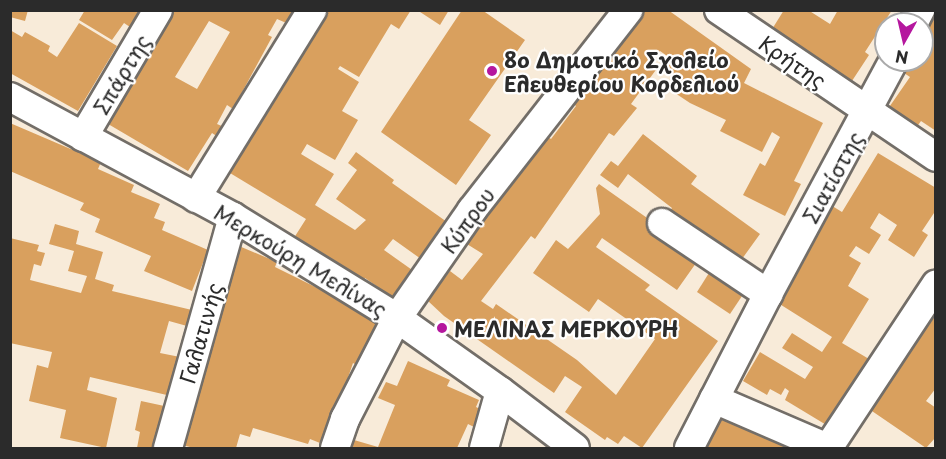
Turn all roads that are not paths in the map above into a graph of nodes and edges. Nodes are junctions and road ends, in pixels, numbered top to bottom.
1 (158, 10) edge
2 (312, 10) edge
3 (628, 10) edge
4 (719, 10) edge
5 (888, 72) edge
6 (10, 97) edge
7 (868, 112) junction
8 (83, 137) junction
9 (936, 157) edge
10 (196, 198) junction
11 (233, 217) junction
12 (662, 223) dead end
13 (936, 285) edge
14 (768, 294) junction
15 (397, 318) junction
16 (500, 391) junction
17 (714, 399) junction
18 (168, 448) edge
19 (335, 448) edge
20 (484, 448) edge
21 (575, 448) edge
22 (689, 448) edge
23 (828, 448) edge

1 - 8 street, Σπάρτης
2 - 10 street
3 - 15 street, Κύπρου
4 - 7 street, Κρήτης
5 - 7 street, Σιατίστης
6 - 8 street, Μερκούρη Μελίνας
7 - 9 street, Κρήτης
7 - 14 street, Σιατίστης
8 - 10 street, Μερκούρη Μελίνας
10 - 11 street, Μερκούρη Μελίνας
11 - 15 street, Μερκούρη Μελίνας
11 - 18 street, Γαλατινής
12 - 14 street
13 - 23 street
14 - 17 street, Σιατίστης
15 - 16 street, Μερκούρη Μελίνας
15 - 19 street, Κύπρου
16 - 20 street
16 - 21 street, Μερκούρη Μελίνας
17 - 22 street, Σιατίστης
17 - 23 street

